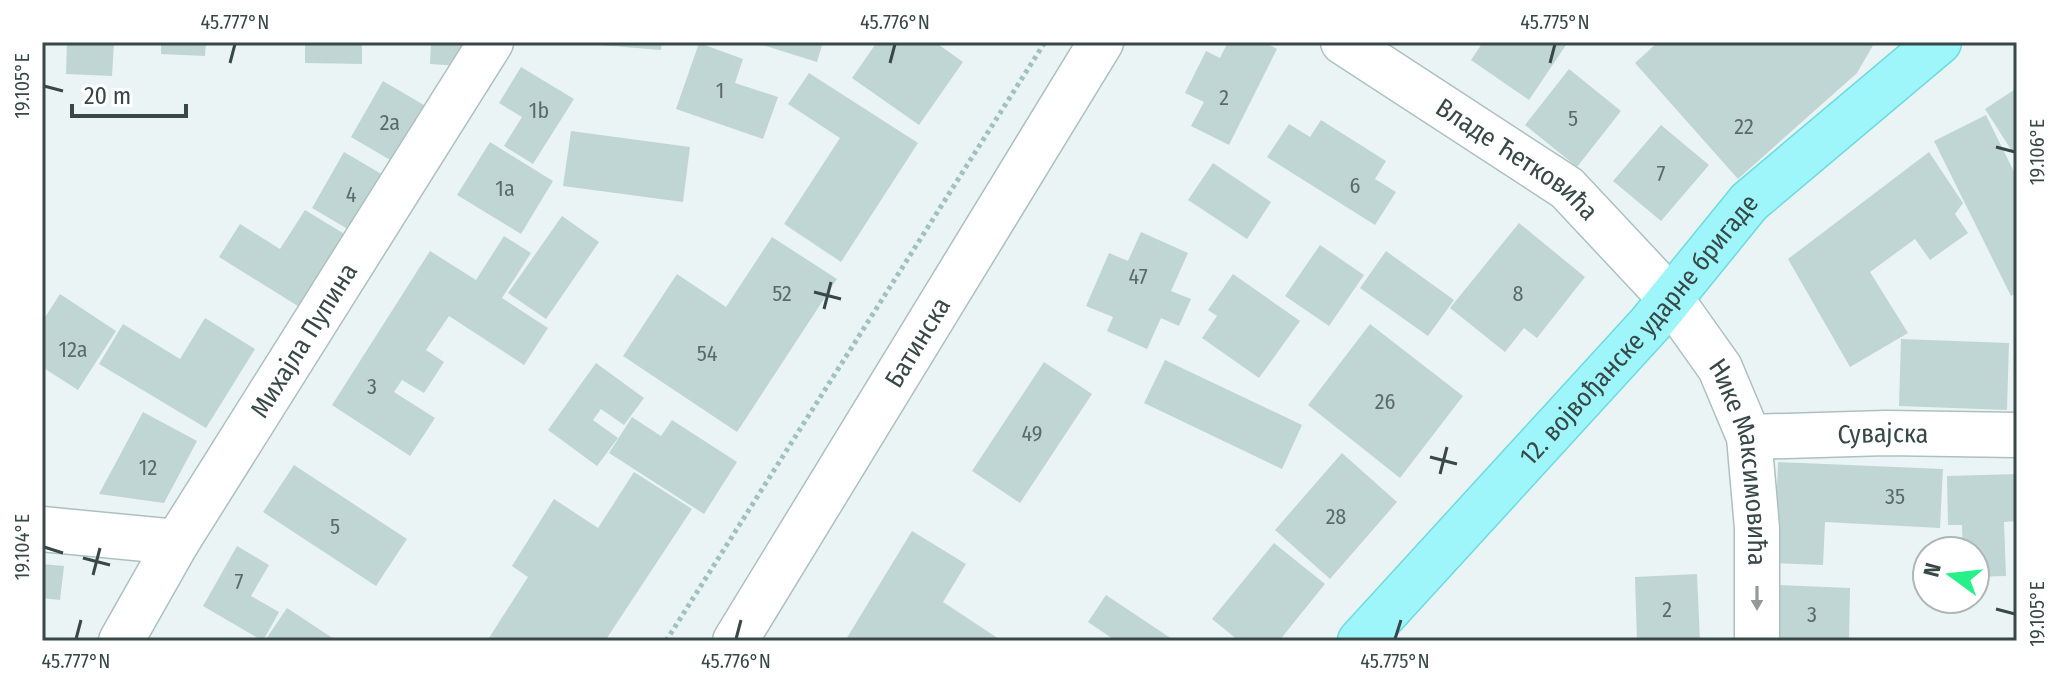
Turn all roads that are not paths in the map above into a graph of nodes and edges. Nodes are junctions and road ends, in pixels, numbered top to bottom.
1 (491, 42) edge
2 (1101, 42) edge
3 (1343, 42) edge
4 (1939, 42) edge
5 (1671, 299) junction
6 (2017, 435) edge
7 (1749, 437) junction
8 (42, 529) edge
9 (177, 542) junction
10 (121, 641) edge
11 (735, 641) edge
12 (1360, 641) edge
13 (1757, 641) edge

1 - 9 street, Михајла Пупина
2 - 11 street, Батинска
3 - 5 street, Владе Ћетковића
4 - 5 main road, 12. војвођанске ударне бригаде
5 - 7 street, Нике Максимовића
5 - 12 main road, 12. војвођанске ударне бригаде
6 - 7 street, Сувајска
7 -> 13 street, Нике Максимовића
8 - 9 street
9 - 10 street, Михајла Пупина

